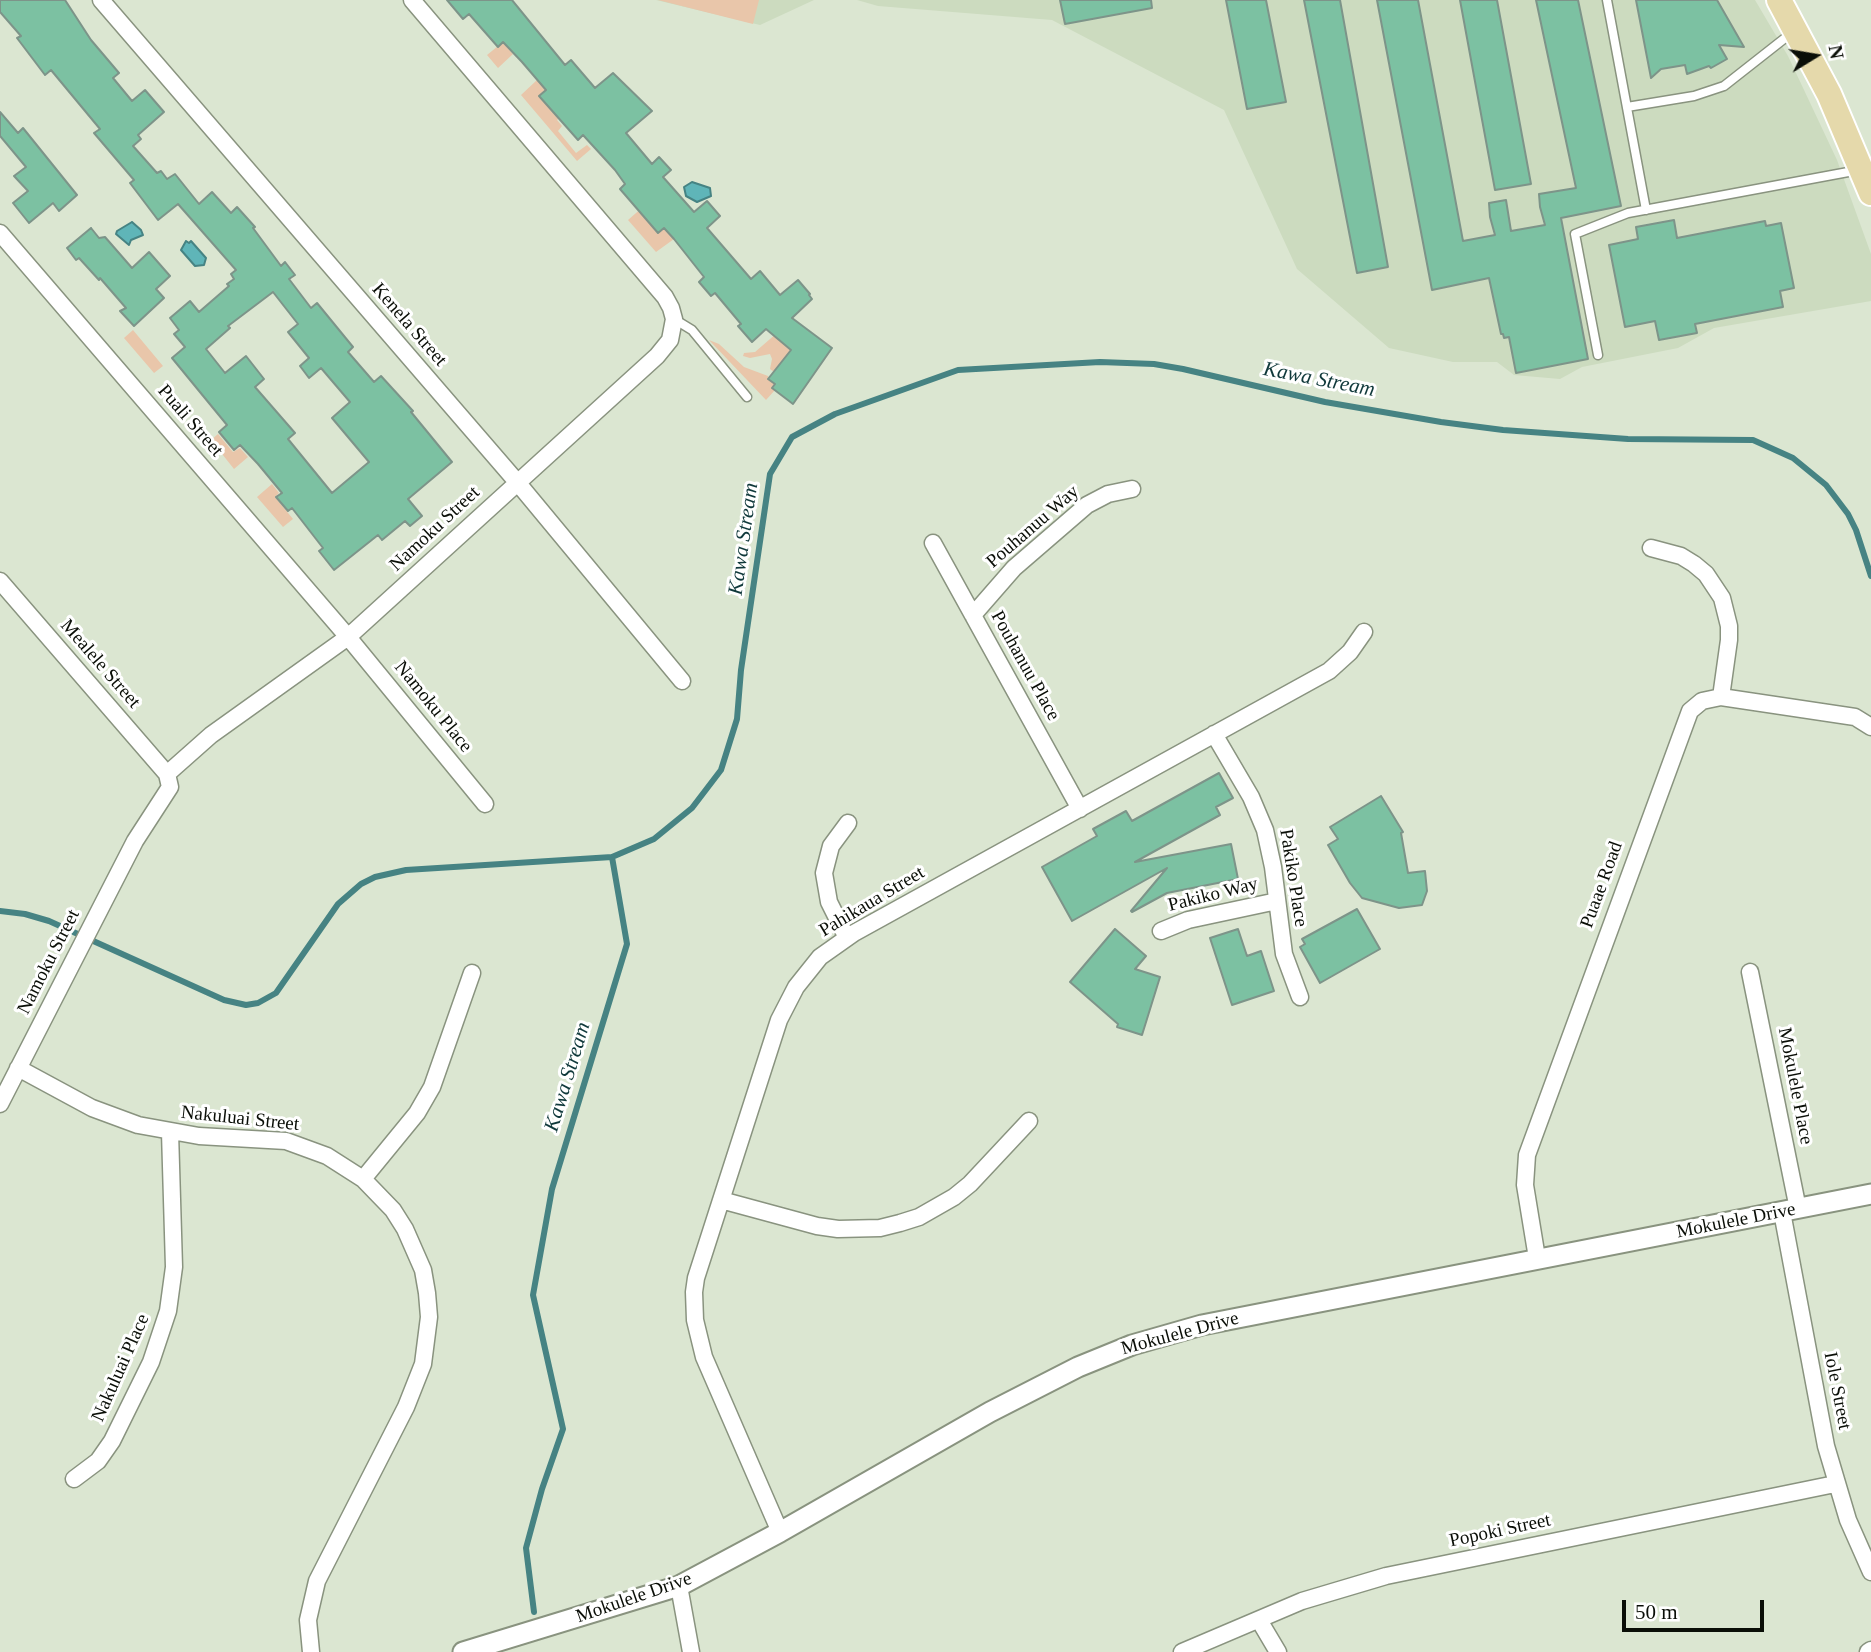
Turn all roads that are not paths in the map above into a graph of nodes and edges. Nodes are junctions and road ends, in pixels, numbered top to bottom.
1 (101, 0) edge
2 (412, 0) edge
3 (1606, 0) edge
4 (1779, 0) edge
5 (1796, 29) junction
6 (1627, 107) junction
7 (1861, 169) junction
8 (1871, 193) edge
9 (1646, 210) junction
10 (0, 233) edge
11 (674, 319) junction
12 (1598, 355) dead end
13 (747, 397) dead end
14 (517, 482) junction
15 (1132, 489) dead end
16 (933, 543) dead end
17 (1651, 548) dead end
18 (0, 581) edge
19 (973, 615) junction
20 (1364, 632) dead end
21 (348, 637) junction
22 (682, 681) dead end
23 (1721, 697) junction
24 (1871, 727) edge
25 (1214, 734) junction
26 (167, 774) junction
27 (485, 804) dead end
28 (1080, 809) junction
29 (848, 824) dead end
30 (1277, 901) junction
31 (1161, 931) dead end
32 (846, 938) junction
33 (1750, 972) dead end
34 (472, 973) dead end
35 (1300, 997) dead end
36 (10, 1074) edge
37 (0, 1104) edge
38 (1029, 1121) dead end
39 (170, 1132) junction
40 (363, 1179) junction
41 (1871, 1194) edge
42 (721, 1200) junction
43 (1790, 1210) junction
44 (1536, 1258) junction
45 (74, 1479) dead end
46 (1835, 1484) junction
47 (780, 1532) junction
48 (1871, 1572) edge
49 (678, 1586) junction
50 (1258, 1620) junction
51 (311, 1652) edge
52 (463, 1652) edge
53 (691, 1652) edge
54 (1182, 1652) edge
55 (1278, 1652) edge

1 - 14 street, Kenela Street
2 - 11 street
3 - 6 lane
4 - 5 main road
5 - 6 lane
5 - 7 main road
6 - 9 lane
7 - 8 main road
7 - 9 lane
9 - 12 lane
10 - 21 street, Puali Street
11 - 13 lane
11 - 14 street, Namoku Street
14 - 21 street, Namoku Street
14 - 22 street, Kenela Street
15 - 19 street, Pouhanuu Way
16 - 19 street, Pouhanuu Place
17 - 23 street
18 - 26 street, Mealele Street
19 - 28 street, Pouhanuu Place
20 - 25 street, Pahikaua Street
21 - 26 street, Namoku Street
21 - 27 street, Namoku Place
23 - 24 street
23 - 44 street, Puaae Road
25 - 28 street, Pahikaua Street
25 - 30 street, Pakiko Place
26 - 36 street, Namoku Street
28 - 32 street, Pahikaua Street
29 - 32 street
30 - 31 street, Pakiko Way
30 - 35 street, Pakiko Place
32 - 42 street, Pahikaua Street
33 - 43 street, Mokulele Place
34 - 40 street
36 - 37 street, Namoku Street
36 - 39 street, Nakuluai Street
38 - 42 street
39 - 40 street, Nakuluai Street
39 - 45 street, Nakuluai Place
40 - 51 street, Nakuluai Street
41 - 43 street, Mokulele Drive
42 - 47 street, Pahikaua Street
43 - 44 street, Mokulele Drive
43 - 46 street, Iole Street
44 - 47 street, Mokulele Drive
46 - 48 street, Iole Street
46 - 50 street, Popoki Street
47 - 49 street, Mokulele Drive
49 - 52 street, Mokulele Drive
49 - 53 street
50 - 54 street, Popoki Street
50 - 55 street

